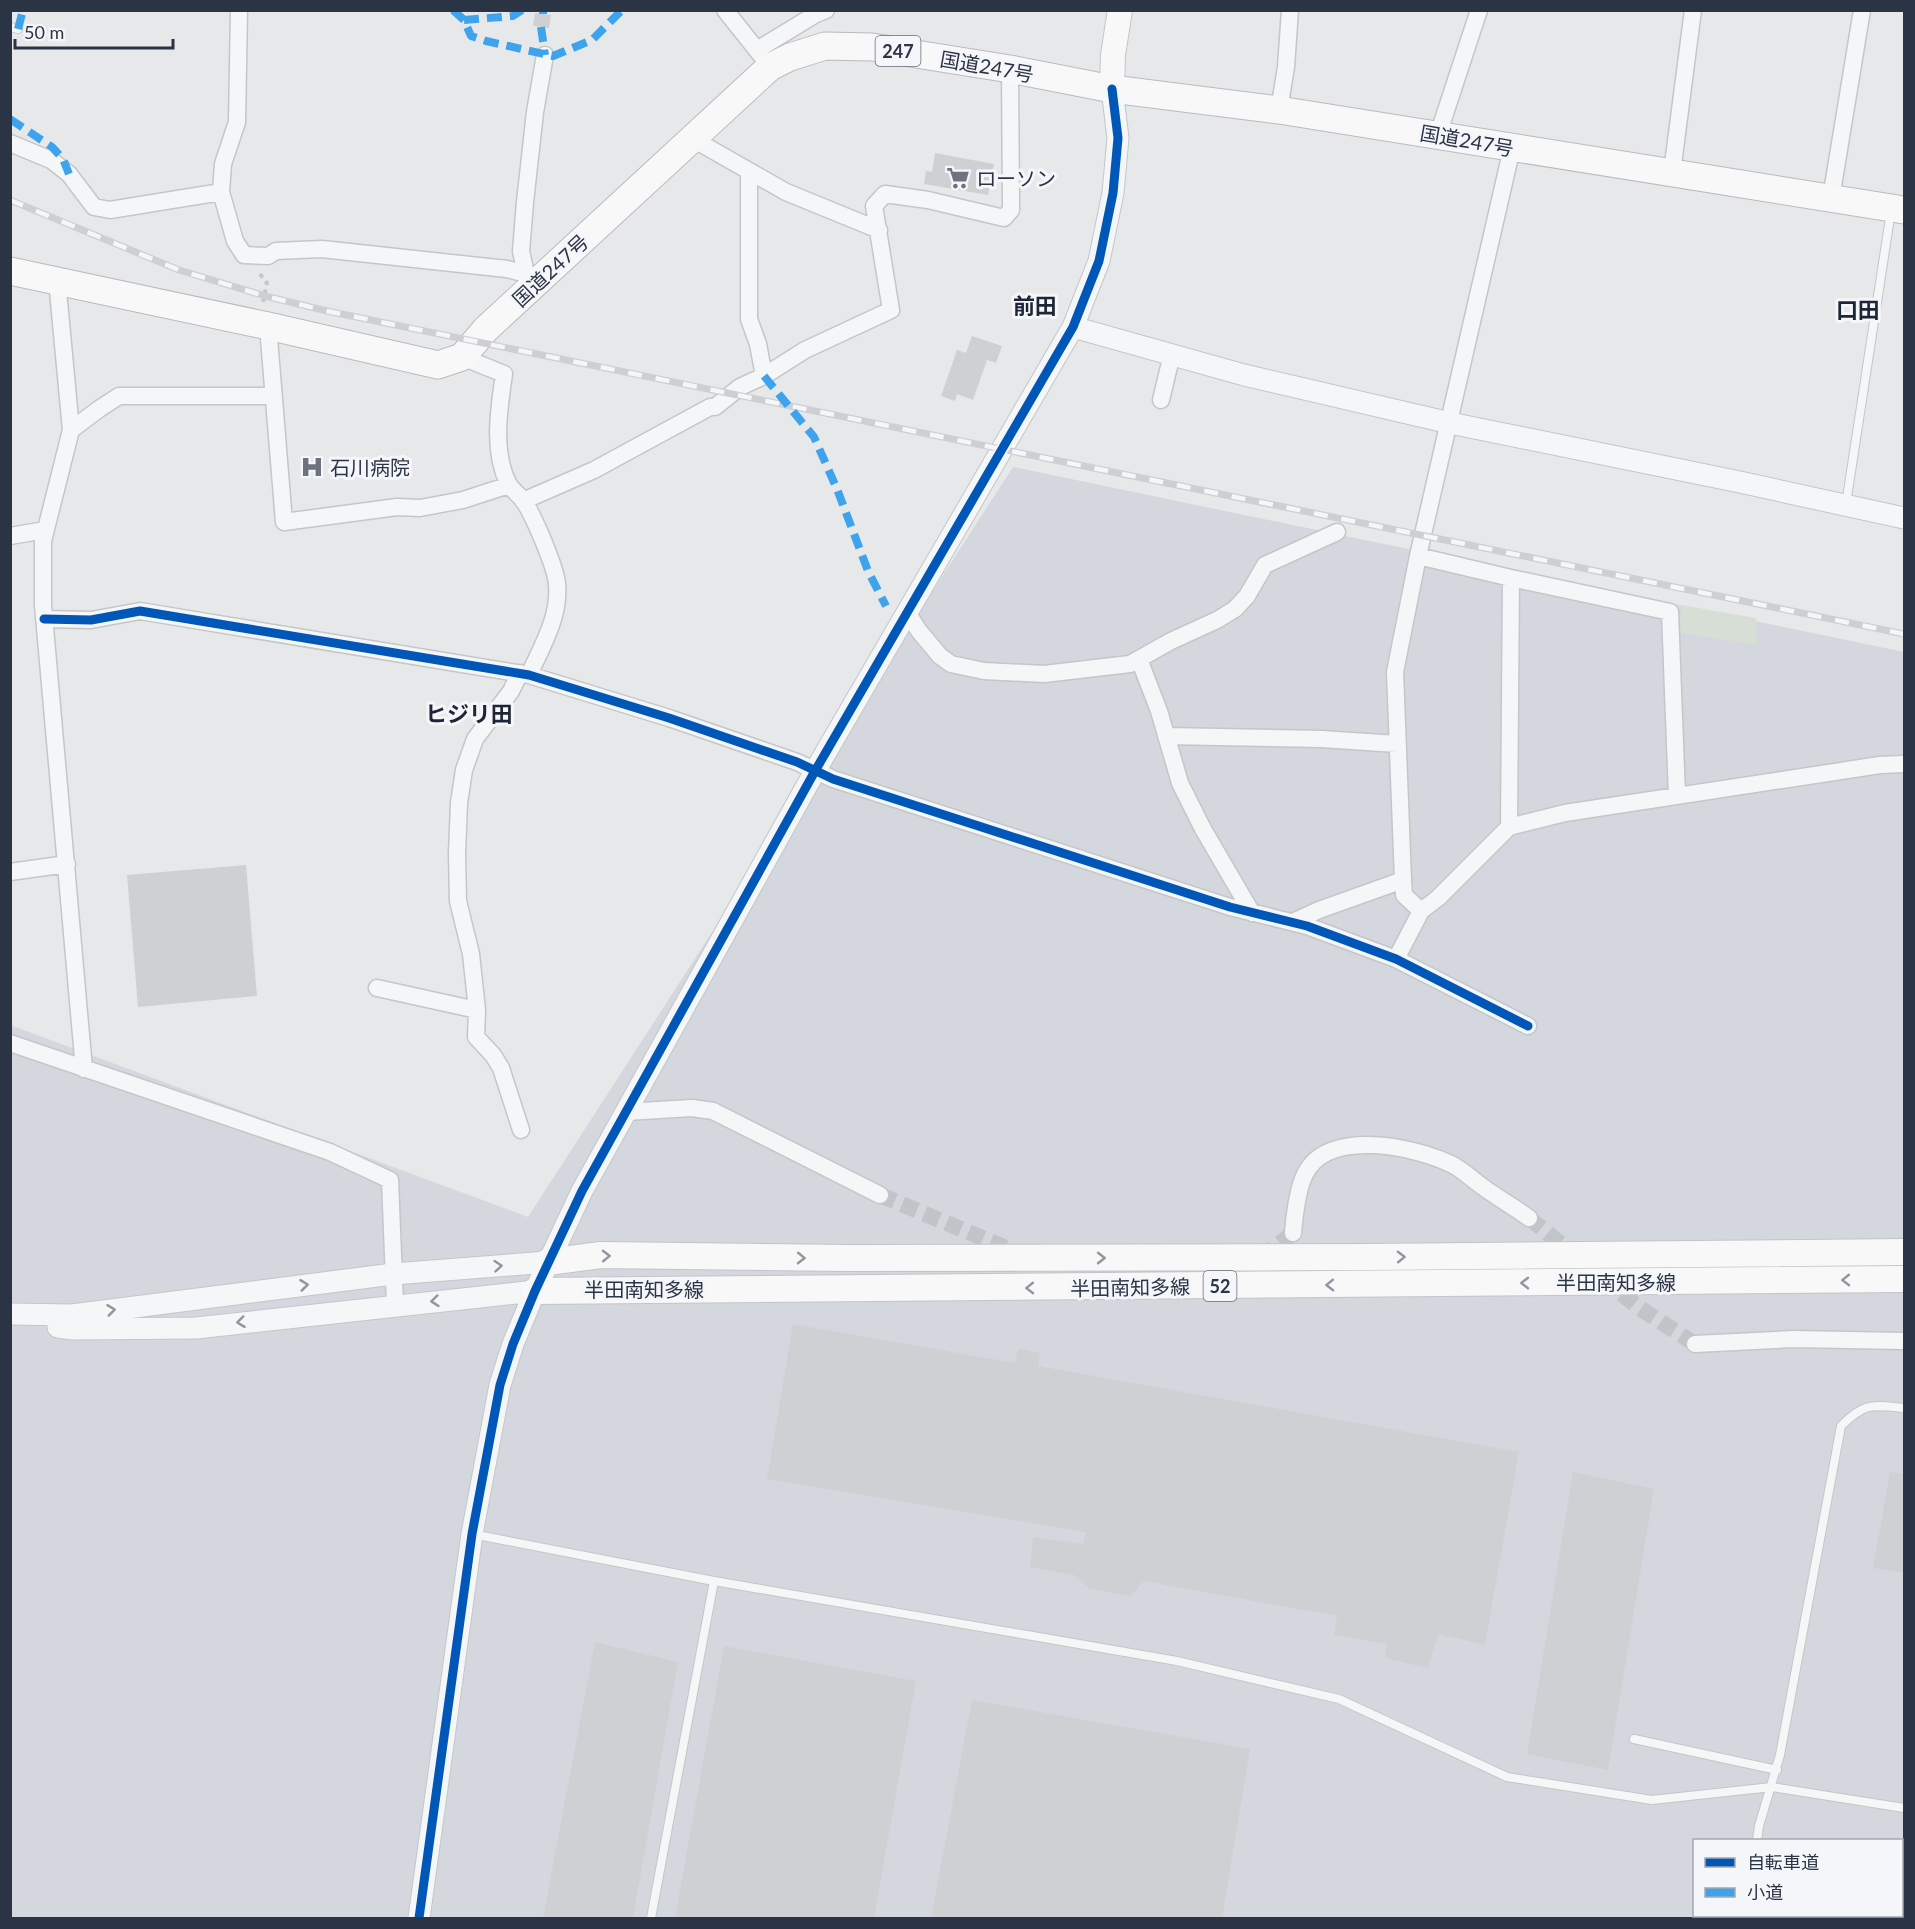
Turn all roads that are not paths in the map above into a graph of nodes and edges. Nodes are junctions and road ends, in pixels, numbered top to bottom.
1 (239, 10) edge
2 (725, 10) edge
3 (826, 10) edge
4 (1120, 10) edge
5 (1290, 10) edge
6 (1479, 10) edge
7 (1693, 10) edge
8 (1862, 10) edge
9 (544, 55) dead end
10 (763, 58) junction
11 (1010, 69) junction
12 (1112, 89) junction
13 (1279, 110) junction
14 (1438, 135) junction
15 (693, 139) junction
16 (10, 143) edge
17 (1512, 148) junction
18 (748, 172) junction
19 (1672, 172) junction
20 (221, 192) junction
21 (1831, 198) junction
22 (1898, 209) edge
23 (879, 230) junction
24 (10, 271) edge
25 (531, 279) junction
26 (57, 280) junction
27 (266, 314) junction
28 (1073, 327) junction
29 (1172, 354) junction
30 (462, 357) junction
31 (764, 376) junction
32 (274, 396) junction
33 (1161, 400) dead end
34 (1450, 423) junction
35 (71, 430) junction
36 (509, 485) junction
37 (524, 501) junction
38 (1846, 506) junction
39 (1905, 519) edge
40 (45, 530) junction
41 (1337, 532) dead end
42 (10, 536) edge
43 (1418, 556) junction
44 (1511, 578) junction
45 (907, 612) junction
46 (44, 619) junction
47 (1139, 659) junction
48 (524, 674) junction
49 (1166, 736) junction
50 (1397, 744) junction
51 (1905, 764) edge
52 (815, 771) junction
53 (1677, 796) junction
54 (1509, 827) junction
55 (67, 864) junction
56 (10, 872) edge
57 (1402, 880) junction
58 (1421, 911) junction
59 (1252, 913) junction
60 (1293, 922) junction
61 (1396, 959) junction
62 (377, 988) dead end
63 (477, 1010) junction
64 (1528, 1026) dead end
65 (10, 1043) edge
66 (84, 1069) junction
67 (625, 1112) junction
68 (521, 1130) dead end
69 (880, 1195) tunnel mouth
70 (1529, 1218) tunnel mouth
71 (1293, 1233) tunnel mouth
72 (1905, 1252) edge
73 (548, 1262) junction
74 (393, 1274) junction
75 (1905, 1279) edge
76 (535, 1291) junction
77 (395, 1305) junction
78 (10, 1314) edge
79 (10, 1322) edge
80 (1905, 1341) edge
81 (1695, 1344) tunnel mouth
82 (1905, 1408) edge
83 (472, 1534) junction
84 (714, 1581) junction
85 (1634, 1739) dead end
86 (1777, 1770) junction
87 (1772, 1787) junction
88 (1905, 1808) edge
89 (1756, 1839) edge
90 (419, 1918) edge
91 (651, 1918) edge

1 - 20 street
2 - 10 street
3 - 10 street
4 - 12 main road
5 - 13 street
6 - 14 street
7 - 19 street
8 - 21 street
9 - 25 street
10 - 11 highway, 国道247号 / 247
10 - 15 highway, 国道247号 / 247
11 - 12 highway, 国道247号 / 247
11 - 23 street
12 - 13 highway, 国道247号 / 247
12 - 28 street
13 - 14 highway, 国道247号 / 247
14 - 17 highway, 国道247号 / 247
15 - 18 street
15 - 25 highway, 国道247号 / 247
16 - 20 street
17 - 19 highway, 国道247号 / 247
17 - 34 street
18 - 23 street
18 - 31 street
19 - 21 highway, 国道247号 / 247
20 - 25 street
21 - 22 highway, 国道247号 / 247
22 - 38 lane
23 - 31 street
24 - 26 highway
25 - 30 highway, 国道247号 / 247
26 - 27 highway
26 - 35 street
27 - 30 highway
27 - 32 street
28 - 29 street
28 - 45 street
29 - 33 street
29 - 34 street
30 - 36 street
31 - 37 street
32 - 35 street
32 - 36 street
34 - 38 street
34 - 43 street
35 - 40 street
36 - 37 street
37 - 48 street
38 - 39 street
40 - 42 street
40 - 46 street
41 - 47 street
43 - 44 street
43 - 50 street
44 - 53 street
44 - 54 street
45 - 47 street
45 - 52 street
46 - 48 street
46 - 55 street
47 - 49 street
48 - 52 street
48 - 63 street
49 - 50 street
49 - 59 street
50 - 57 street
51 - 53 street
52 - 59 street
52 - 67 street
53 - 54 street
54 - 58 street
55 - 56 street
55 - 66 street
57 - 58 street
57 - 60 street
58 - 61 street
59 - 60 street
60 - 61 street
61 - 64 street
62 - 63 street
63 - 68 street
65 - 66 street
66 - 74 street
67 - 69 street
67 - 73 street
70 - 71 street
73 -> 72 main road, 半田南知多線 / 52
74 -> 73 street
73 - 76 street
74 - 77 street
78 -> 74 street
75 -> 76 main road, 半田南知多線 / 52
76 -> 77 street
76 - 83 street
77 -> 79 street
80 - 81 street
82 - 86 lane
83 - 84 lane
83 - 90 street
84 - 87 lane
84 - 91 lane
85 - 86 lane
86 - 87 lane
87 - 88 lane
87 - 89 lane

